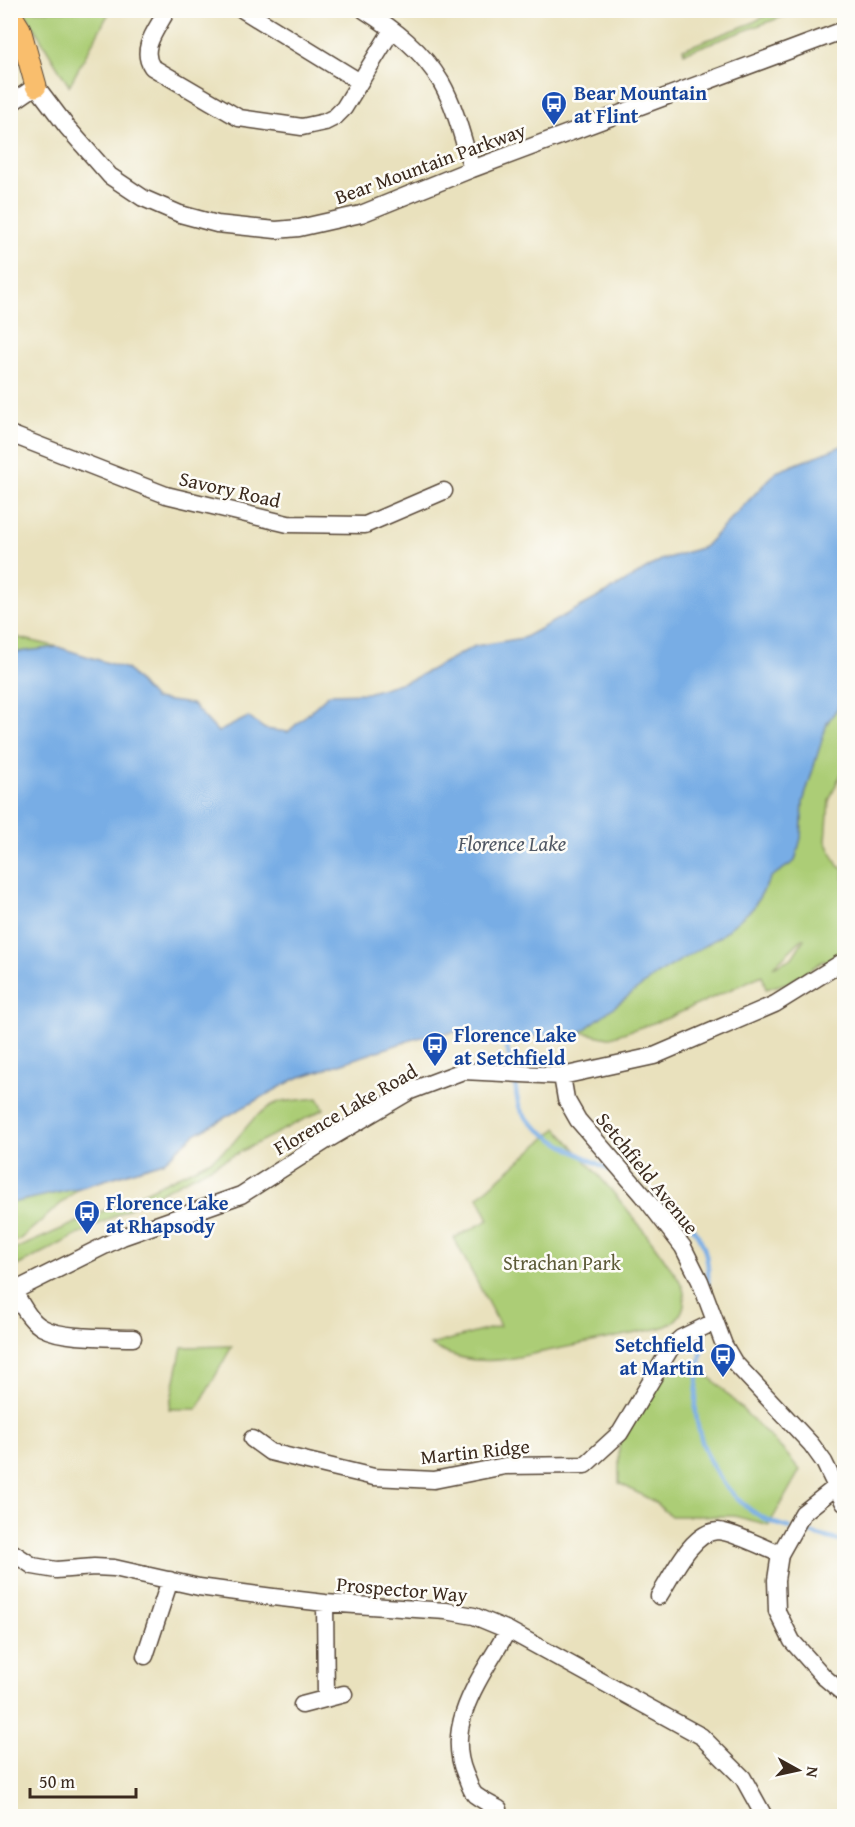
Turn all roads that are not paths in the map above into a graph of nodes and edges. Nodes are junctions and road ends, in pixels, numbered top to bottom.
1 (167, 10) edge
2 (243, 10) edge
3 (364, 10) edge
4 (10, 13) edge
5 (844, 17) edge
6 (392, 30) junction
7 (844, 30) edge
8 (803, 44) junction
9 (10, 52) edge
10 (360, 82) junction
11 (36, 86) junction
12 (10, 104) edge
13 (472, 169) junction
14 (10, 434) edge
15 (444, 490) dead end
16 (844, 962) edge
17 (562, 1076) junction
18 (12, 1292) edge
19 (714, 1322) junction
20 (133, 1338) dead end
21 (252, 1439) dead end
22 (837, 1486) junction
23 (844, 1503) edge
24 (10, 1551) edge
25 (780, 1554) junction
26 (170, 1580) junction
27 (659, 1596) dead end
28 (326, 1603) junction
29 (508, 1630) junction
30 (145, 1656) dead end
31 (344, 1694) dead end
32 (844, 1694) edge
33 (326, 1699) junction
34 (302, 1705) dead end
35 (499, 1809) dead end
36 (764, 1816) edge

1 - 10 street
2 - 10 street
3 - 6 street
4 - 11 main road
5 - 8 street, Bear Mountain Parkway
6 - 10 street
6 - 13 street
7 - 8 street, Bear Mountain Parkway
8 - 13 street, Bear Mountain Parkway
9 - 11 main road
11 - 12 street
11 - 13 street, Bear Mountain Parkway
14 - 15 street, Savory Road
16 - 17 street, Florence Lake Road
17 - 18 street, Florence Lake Road
17 - 19 street, Setchfield Avenue
18 - 20 street
19 - 21 street, Martin Ridge
19 - 22 street, Setchfield Avenue
22 - 23 street, Setchfield Avenue
22 - 25 street
24 - 26 street, Prospector Way
25 - 27 street
25 - 32 street
26 - 28 street, Prospector Way
26 - 30 street
28 - 29 street, Prospector Way
28 - 33 street
29 - 35 street
29 - 36 street, Prospector Way
31 - 33 street
33 - 34 street

